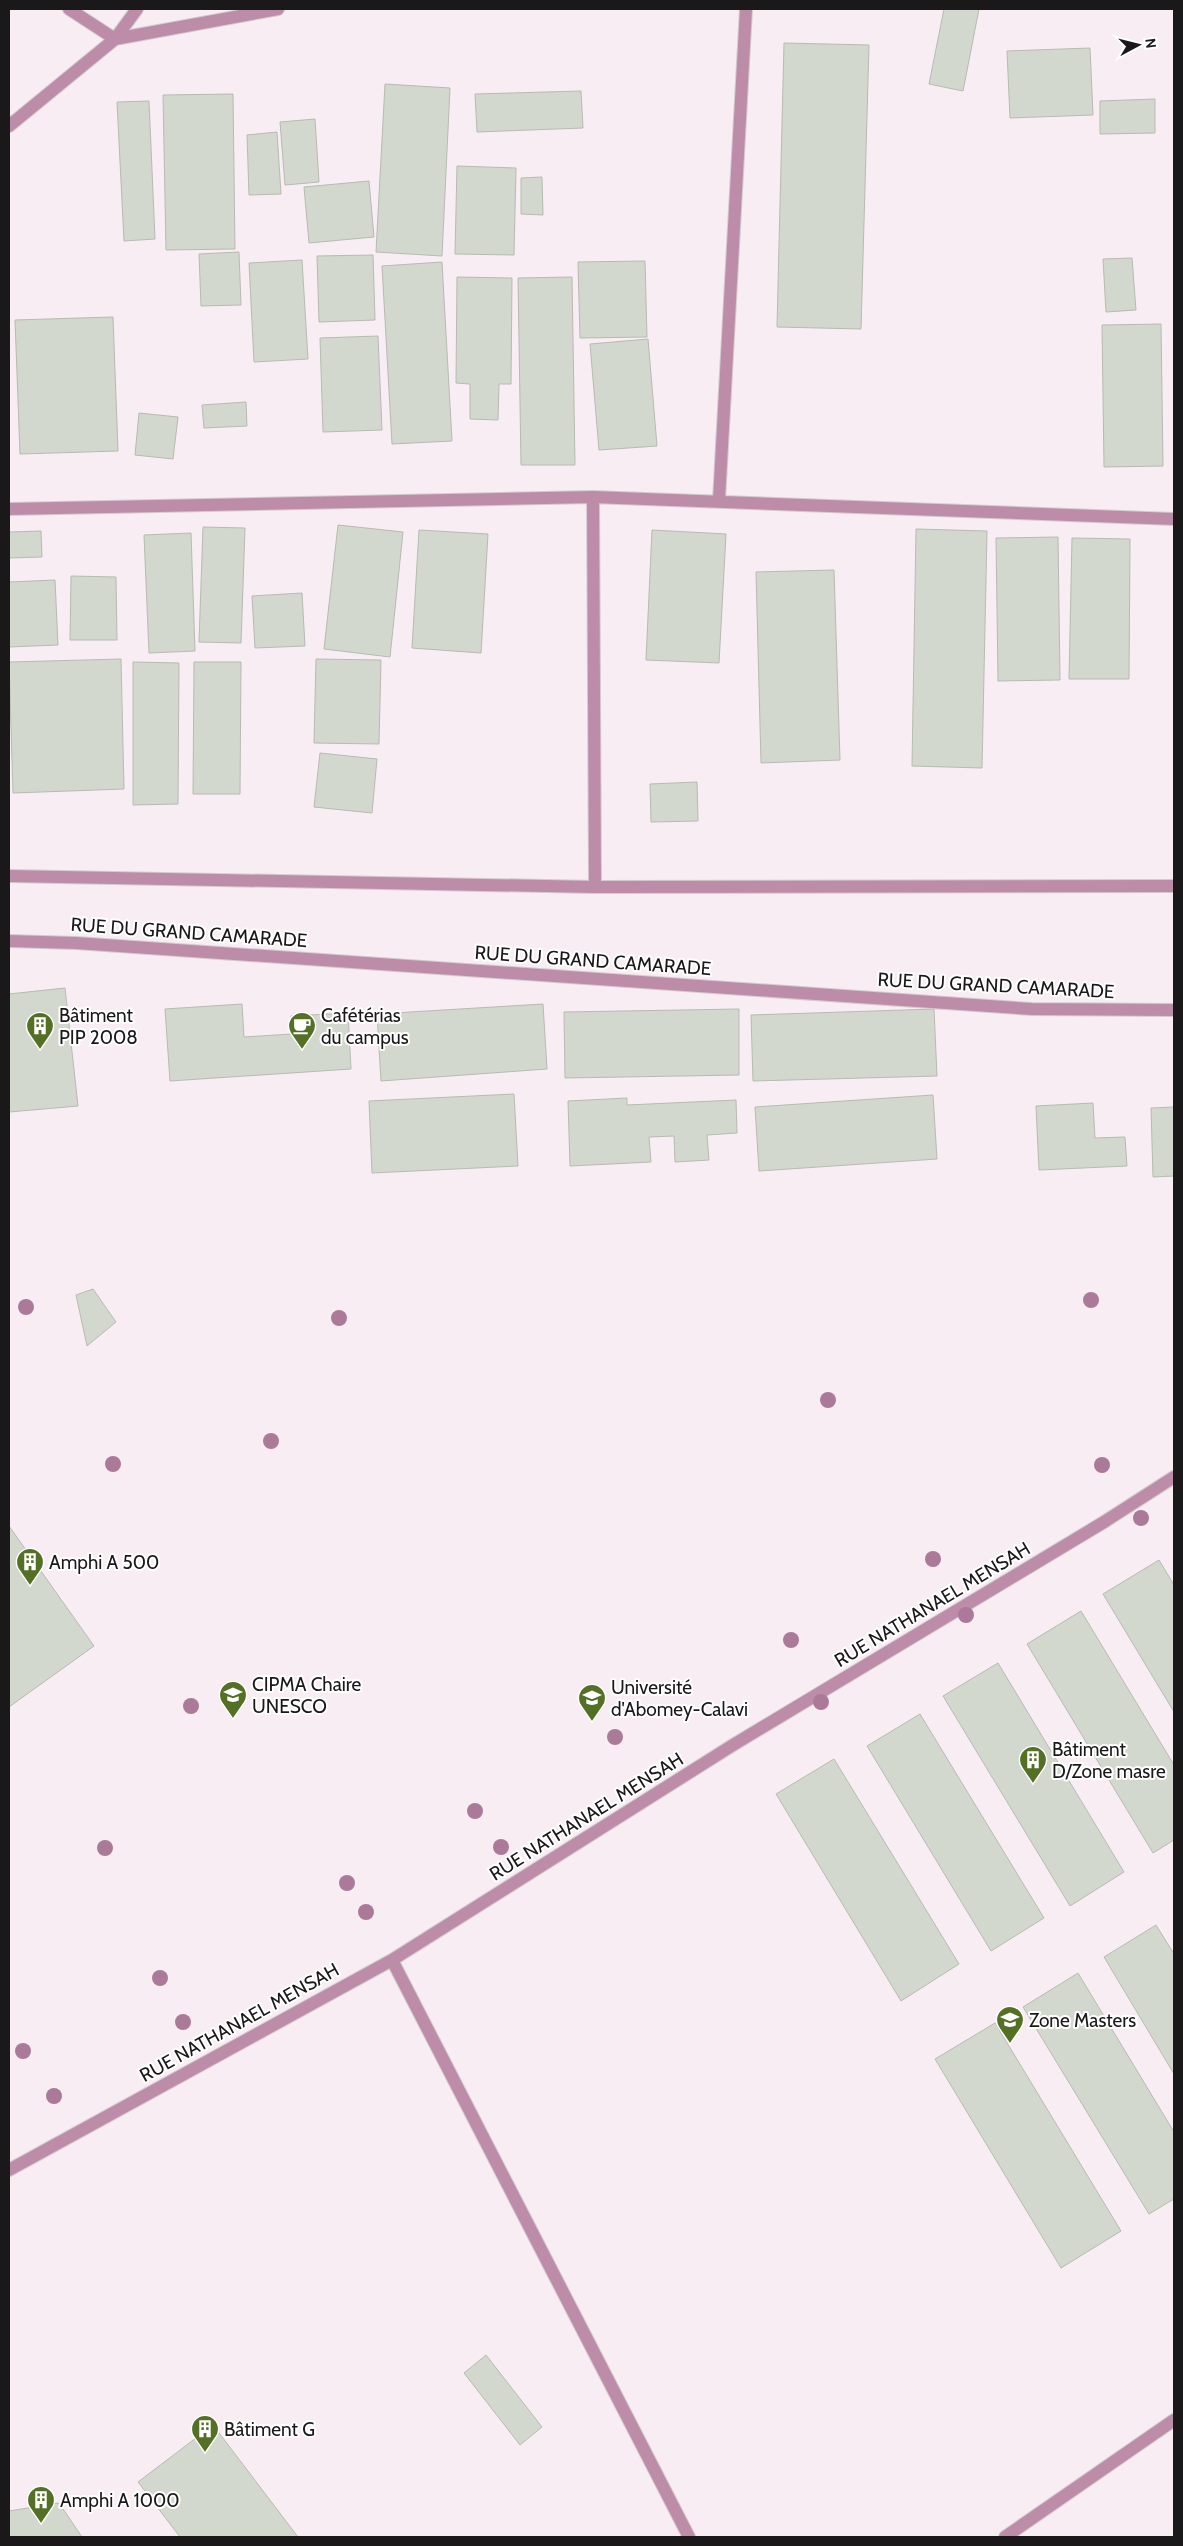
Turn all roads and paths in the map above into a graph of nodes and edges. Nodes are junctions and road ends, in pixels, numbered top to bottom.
1 (69, 9) edge
2 (137, 9) edge
3 (278, 9) edge
4 (746, 9) edge
5 (115, 38) junction
6 (9, 126) edge
7 (593, 496) junction
8 (719, 500) junction
9 (9, 509) edge
10 (1174, 519) edge
11 (9, 876) edge
12 (1174, 886) edge
13 (595, 887) junction
14 (9, 941) edge
15 (1174, 1010) edge
16 (1174, 1477) edge
17 (392, 1960) junction
18 (9, 2170) edge
19 (1174, 2420) edge
20 (689, 2537) edge
21 (1005, 2537) edge

1 - 5 street
2 - 5 street
3 - 5 street
4 - 8 street
5 - 6 street
7 - 8 street
7 - 9 street
7 - 13 street
8 - 10 street
11 - 13 street
12 - 13 street
14 - 15 street, RUE DU GRAND CAMARADE
16 - 17 street, RUE NATHANAEL MENSAH
17 - 18 street, RUE NATHANAEL MENSAH
17 - 20 street
19 - 21 street

